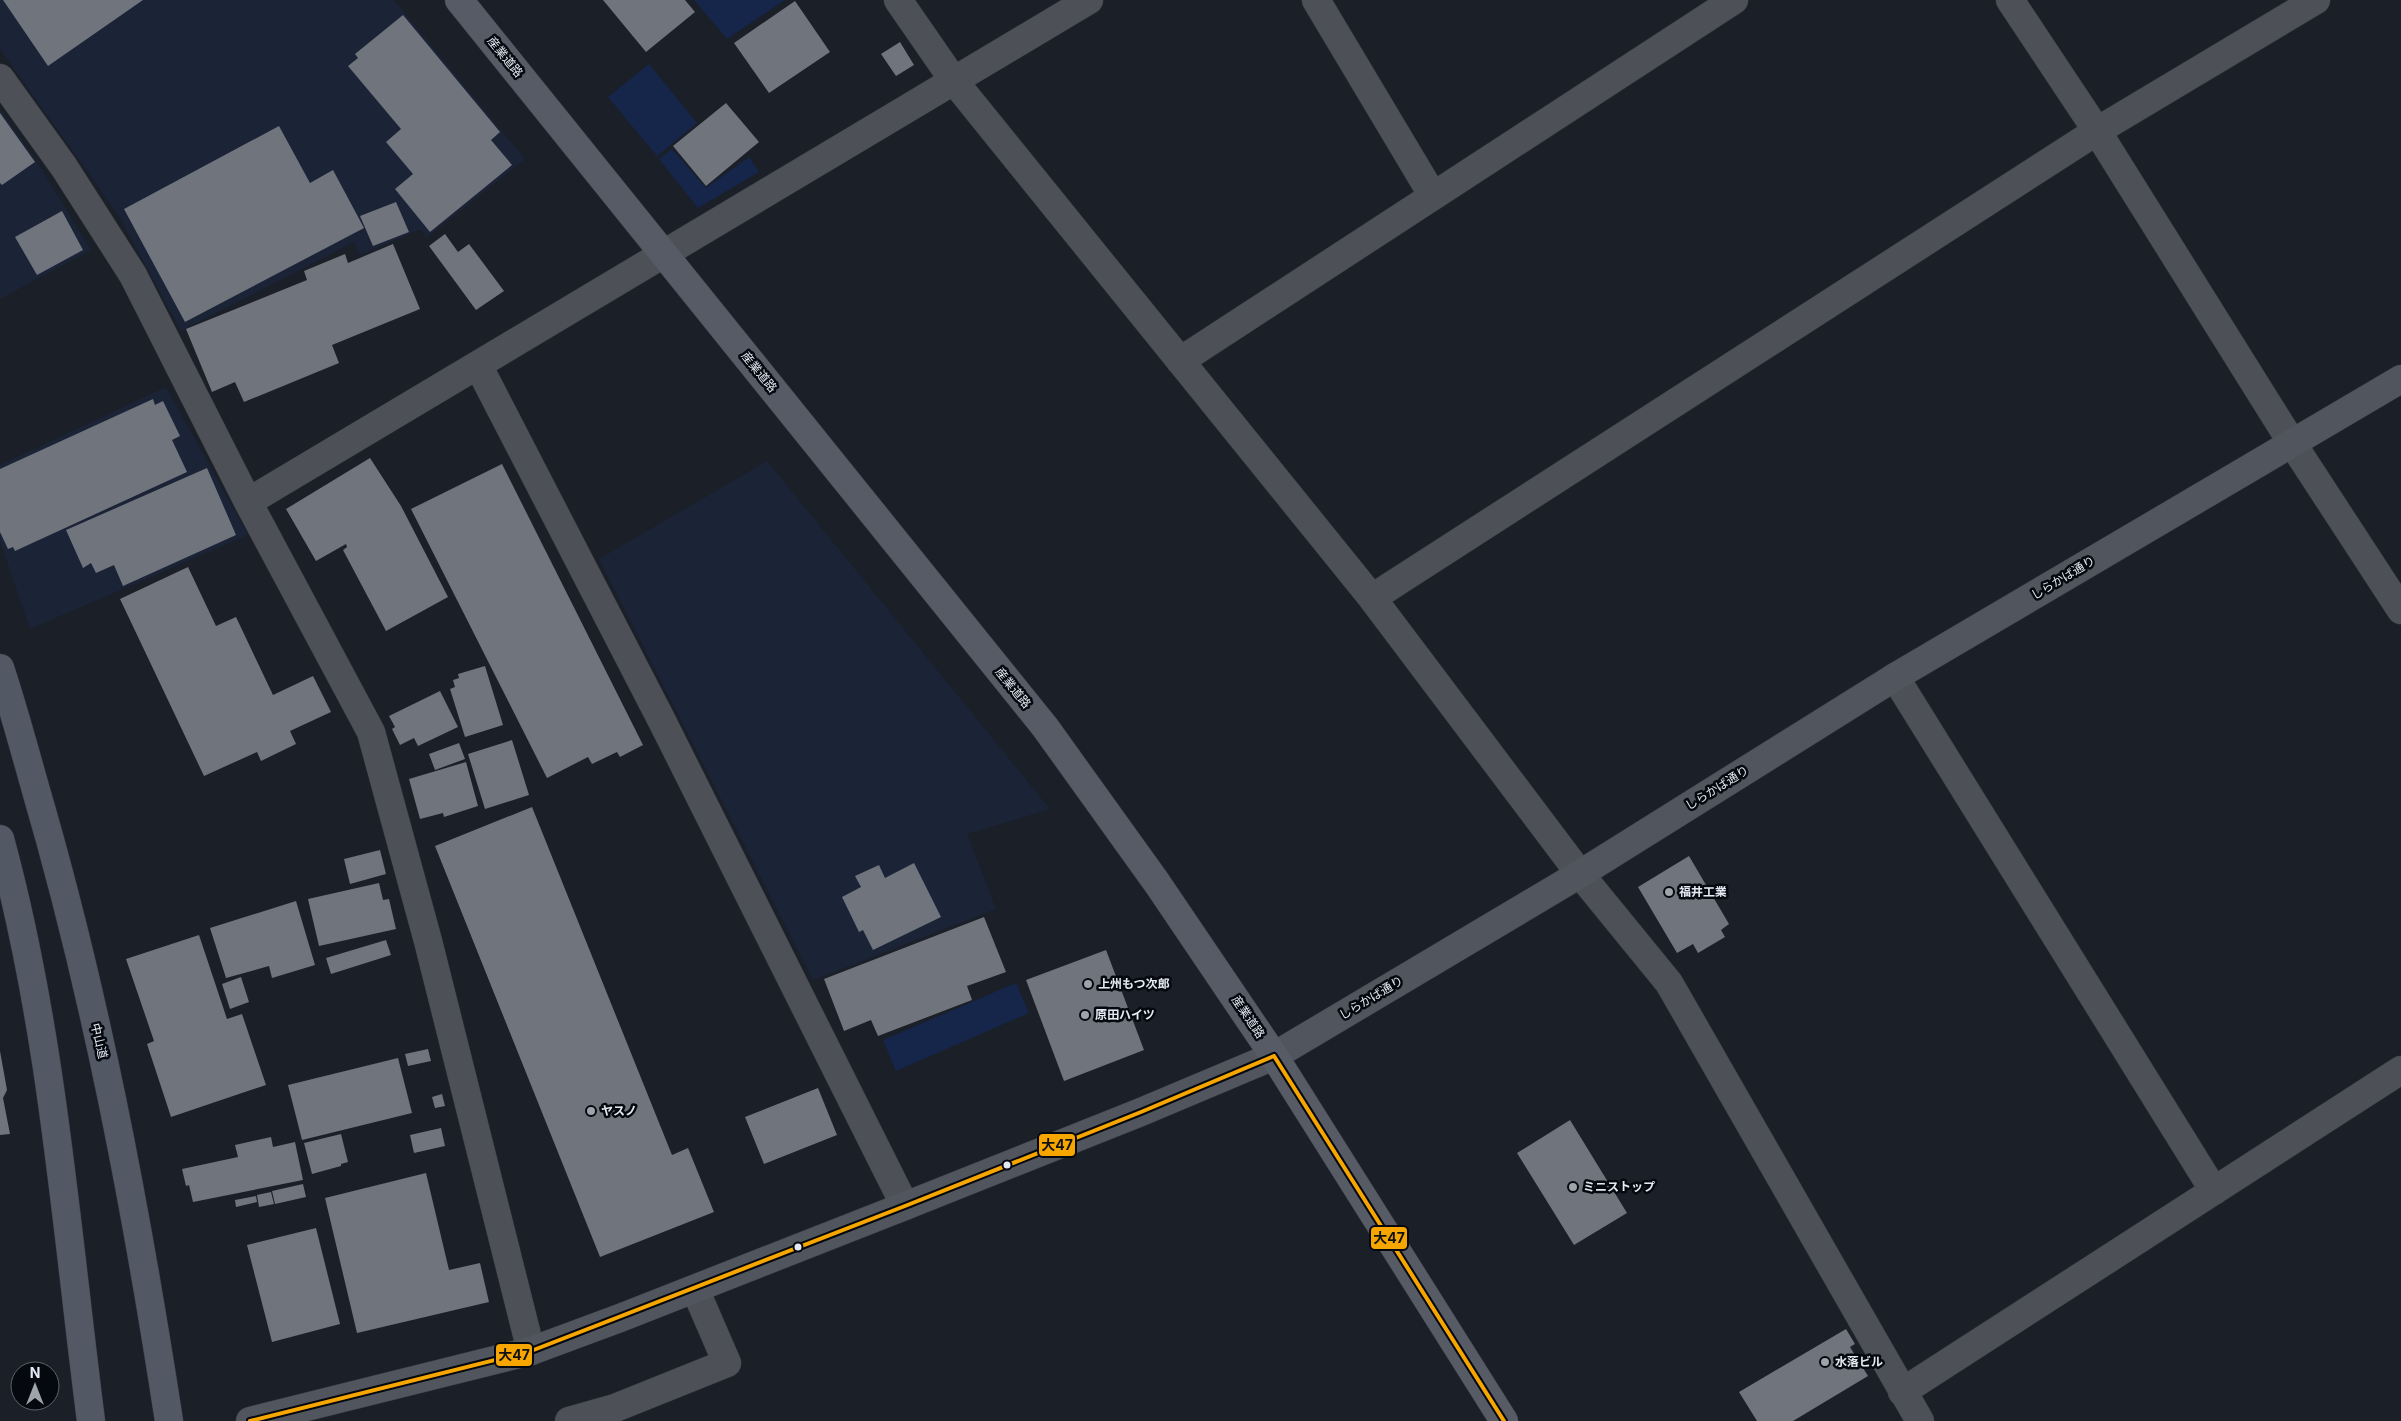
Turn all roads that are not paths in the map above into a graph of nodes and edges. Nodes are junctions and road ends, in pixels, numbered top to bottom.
1 (459, 0) edge
2 (898, 0) edge
3 (1089, 0) edge
4 (1316, 0) edge
5 (1734, 0) edge
6 (2010, 0) edge
7 (2316, 0) edge
8 (0, 78) edge
9 (954, 81) junction
10 (2097, 131) junction
11 (1433, 196) junction
12 (665, 254) junction
13 (1180, 360) junction
14 (478, 365) junction
15 (2401, 379) edge
16 (2292, 443) junction
17 (248, 502) junction
18 (1372, 598) junction
19 (2401, 610) edge
20 (0, 668) edge
21 (1895, 677) junction
22 (0, 839) edge
23 (1580, 874) junction
24 (1274, 1056) junction
25 (2401, 1070) edge
26 (2214, 1191) junction
27 (905, 1206) junction
28 (695, 1289) junction
29 (531, 1351) junction
30 (1902, 1392) junction
31 (91, 1421) edge
32 (169, 1421) edge
33 (250, 1421) edge
34 (569, 1421) edge
35 (1504, 1421) edge
36 (1920, 1421) edge

1 - 12 main road, 産業道路
2 - 9 street
3 - 9 street
4 - 11 street
5 - 11 street
6 - 10 street
7 - 10 street
8 - 17 street
9 - 12 street
9 - 13 street
10 - 16 street
10 - 18 street
11 - 13 street
12 - 14 street
12 - 24 main road, 産業道路
13 - 18 street
14 - 17 street
14 - 27 street
15 - 16 street, しらかば通り
16 - 19 street
16 - 21 street, しらかば通り
17 - 29 street
18 - 23 street
20 - 32 highway, 中山道
21 - 23 street, しらかば通り
21 - 26 street
22 - 31 highway
23 - 24 street, しらかば通り
23 - 30 street
24 - 27 street, しらかば通り
24 - 35 main road, 産業道路
25 - 26 street
26 - 30 street
27 - 28 street, しらかば通り
28 - 29 street, しらかば通り
28 - 34 street
29 - 33 street, しらかば通り
30 - 36 street

